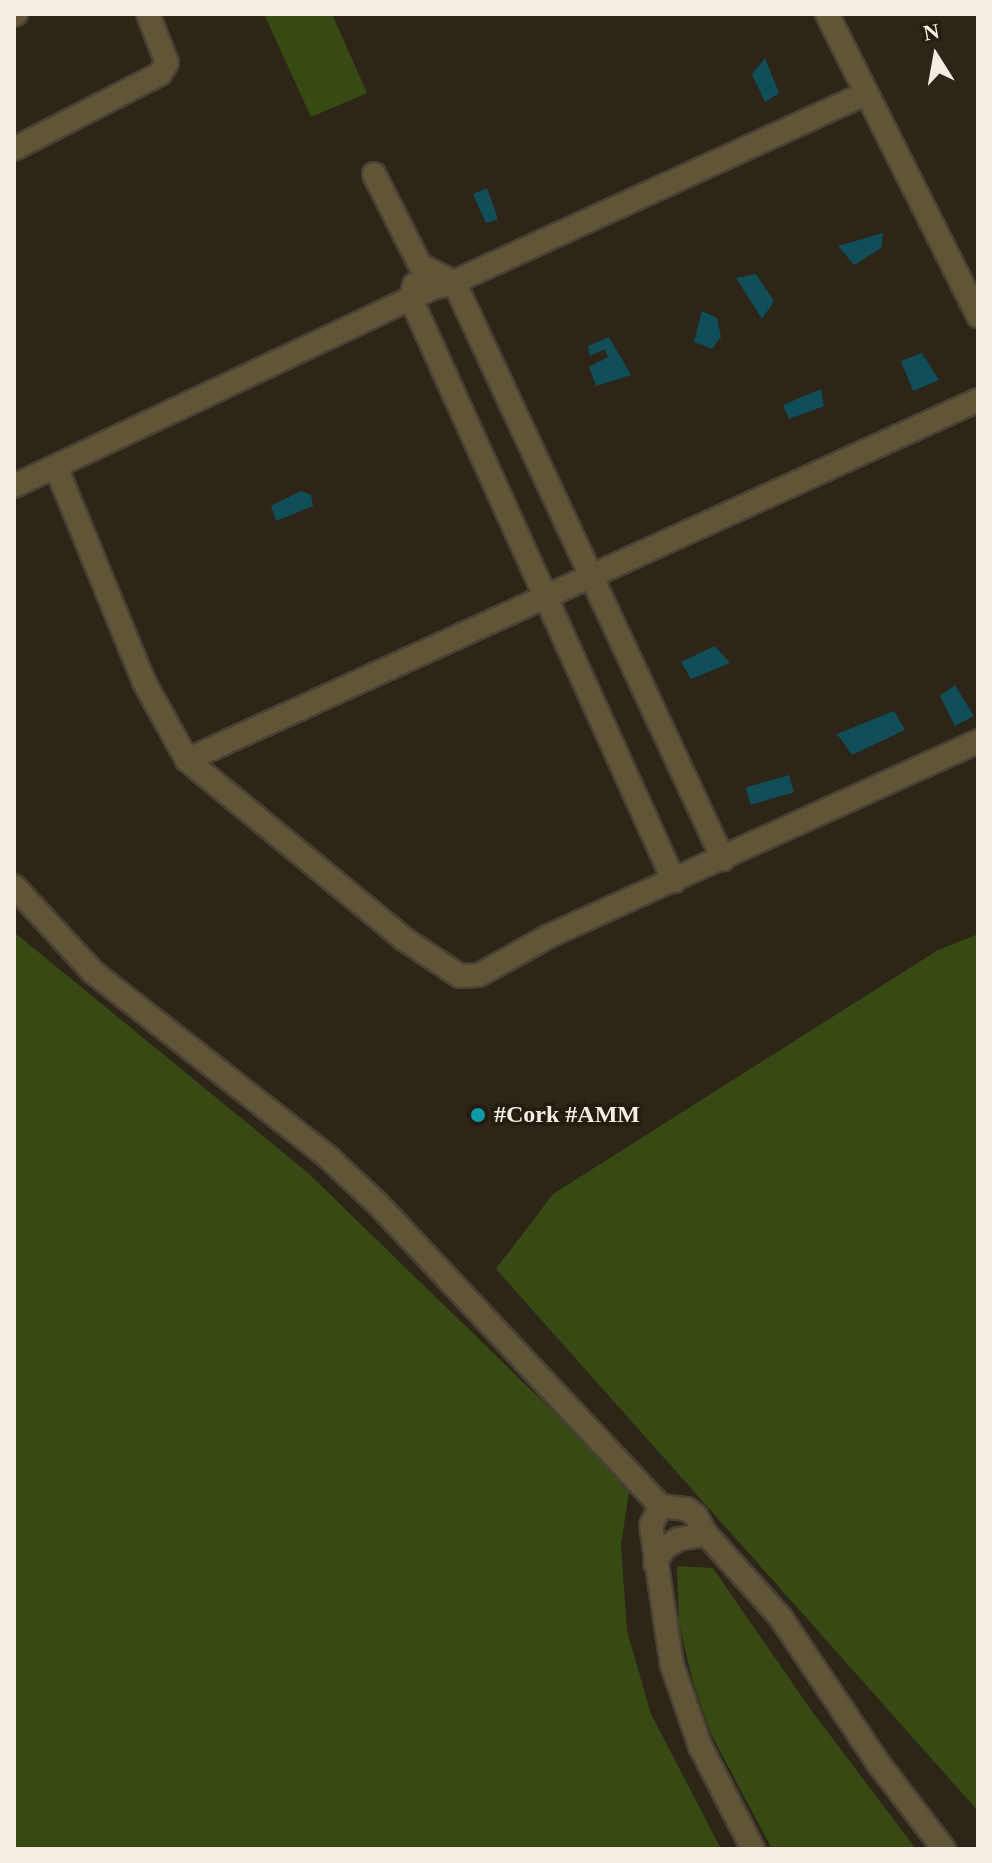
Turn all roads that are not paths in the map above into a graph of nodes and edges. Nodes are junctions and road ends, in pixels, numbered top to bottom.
1 (148, 14) edge
2 (827, 14) edge
3 (864, 94) junction
4 (14, 149) edge
5 (374, 174) dead end
6 (420, 265) junction
7 (454, 282) junction
8 (411, 299) junction
9 (978, 316) edge
10 (978, 400) edge
11 (56, 467) junction
12 (14, 486) edge
13 (592, 576) junction
14 (546, 595) junction
15 (978, 741) edge
16 (187, 760) junction
17 (723, 859) junction
18 (674, 881) junction
19 (14, 886) edge
20 (661, 1506) junction
21 (706, 1534) junction
22 (655, 1563) junction
23 (753, 1849) edge
24 (944, 1849) edge

1 - 4 street
2 - 3 street
3 - 7 street
3 - 9 street
5 - 6 street
6 - 7 street
6 - 8 street
7 - 8 street
7 - 13 street
8 - 11 street
8 - 14 street
10 - 13 street
11 - 12 street
11 - 16 street
13 - 14 street
13 - 17 street
14 - 16 street
14 - 18 street
15 - 17 street
16 - 18 street
17 - 18 street
19 - 20 street
20 - 21 street
20 - 22 street
21 - 22 street
21 - 24 street
22 - 23 street

